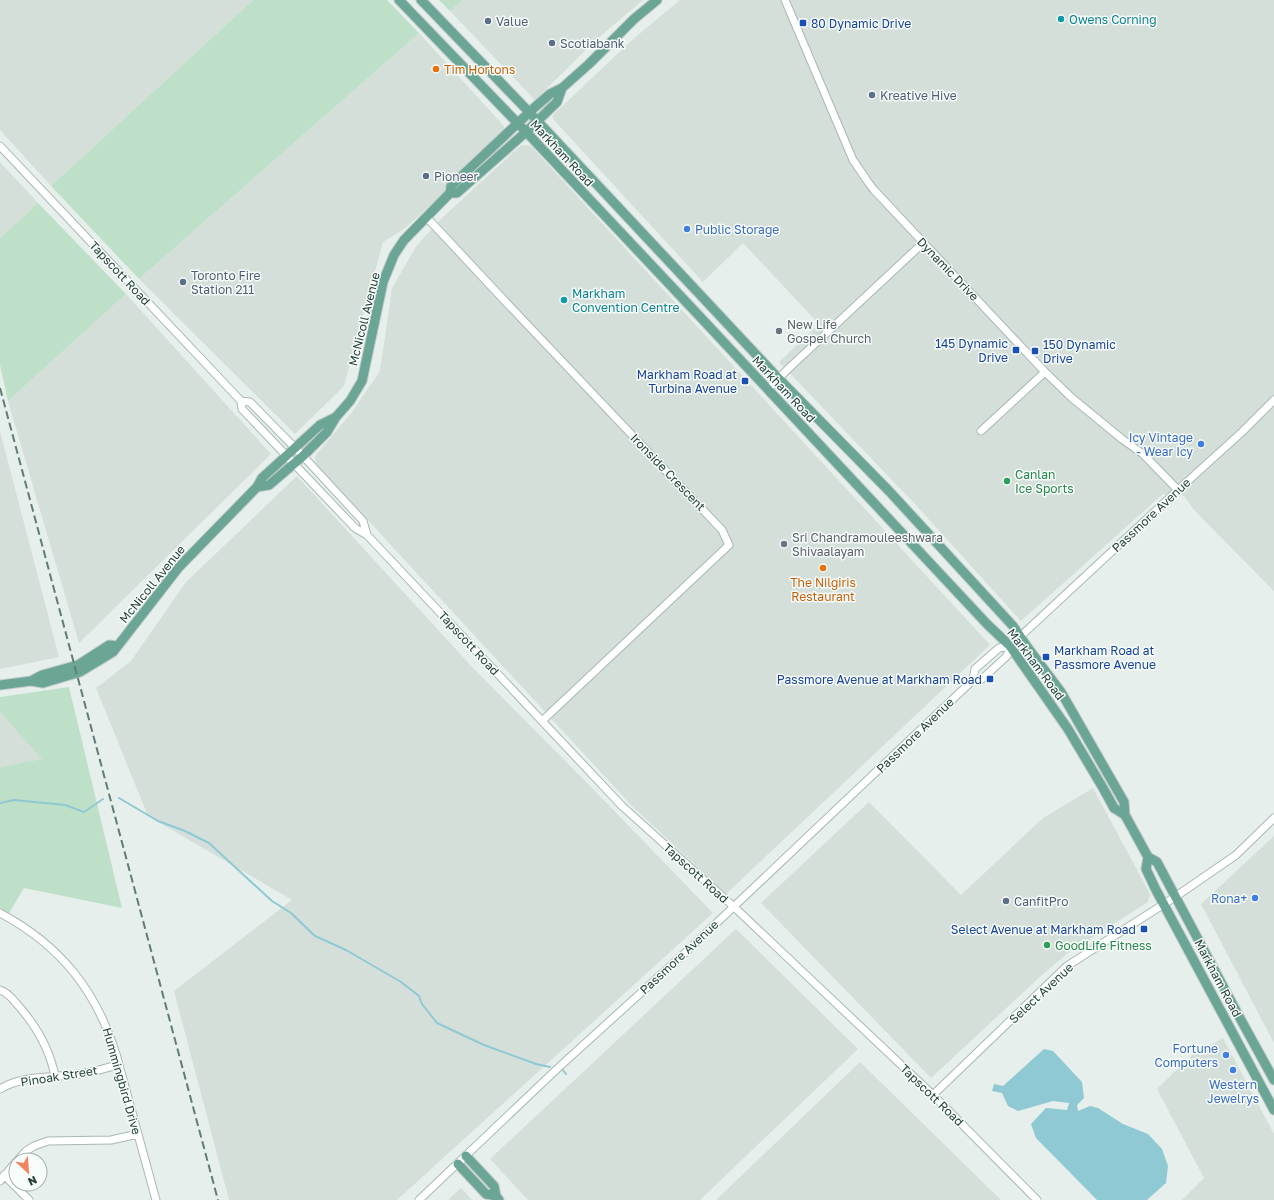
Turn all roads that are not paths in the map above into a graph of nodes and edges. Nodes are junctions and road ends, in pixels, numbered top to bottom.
1 (399, 0) edge
2 (422, 0) edge
3 (657, 0) edge
4 (785, 0) edge
5 (562, 88) junction
6 (530, 113) junction
7 (537, 121) junction
8 (518, 124) junction
9 (526, 132) junction
10 (0, 146) edge
11 (450, 193) junction
12 (425, 218) junction
13 (923, 243) junction
14 (1045, 372) junction
15 (779, 378) junction
16 (768, 389) junction
17 (1274, 400) edge
18 (241, 401) junction
19 (336, 417) junction
20 (981, 431) dead end
21 (296, 448) junction
22 (287, 456) junction
23 (303, 456) junction
24 (295, 464) junction
25 (257, 487) junction
26 (1178, 490) junction
27 (367, 535) junction
28 (1021, 636) junction
29 (1010, 646) junction
30 (972, 680) junction
31 (0, 685) edge
32 (542, 721) junction
33 (1125, 814) junction
34 (1274, 818) edge
35 (1148, 856) junction
36 (1175, 897) junction
37 (1164, 904) junction
38 (733, 906) junction
39 (0, 913) edge
40 (0, 990) edge
41 (118, 1065) junction
42 (55, 1077) junction
43 (1274, 1080) edge
44 (0, 1089) edge
45 (933, 1095) junction
46 (1274, 1110) edge
47 (138, 1134) junction
48 (25, 1152) edge
49 (466, 1156) junction
50 (458, 1164) junction
51 (2, 1178) edge
52 (155, 1198) edge
53 (497, 1198) edge
54 (29, 1200) edge
55 (419, 1200) edge
56 (1037, 1200) edge

1 - 8 main road, Markham Road
2 - 6 main road, Markham Road
3 - 5 main road, McNicoll Avenue
4 - 13 street, Dynamic Drive
5 - 6 main road, McNicoll Avenue
5 - 7 main road, McNicoll Avenue
6 - 7 main road, Markham Road
6 - 8 main road, McNicoll Avenue
7 - 9 main road, McNicoll Avenue
7 - 15 main road, Markham Road
8 - 9 main road, Markham Road
8 - 11 main road, McNicoll Avenue
9 - 11 main road, McNicoll Avenue
9 - 16 main road, Markham Road
10 - 18 street, Tapscott Road
11 - 12 main road, McNicoll Avenue
12 - 19 main road, McNicoll Avenue
12 - 32 street, Ironside Crescent
13 - 14 street, Dynamic Drive
13 - 15 street
14 - 20 street
14 - 26 street, Dynamic Drive
15 - 16 street
15 - 28 main road, Markham Road
16 - 29 main road, Markham Road
17 - 26 street, Passmore Avenue
18 - 21 street, Tapscott Road
18 - 22 street, Tapscott Road
19 - 21 main road, McNicoll Avenue
19 - 23 main road, McNicoll Avenue
21 - 22 main road, McNicoll Avenue
21 - 23 street, Tapscott Road
22 - 24 street, Tapscott Road
22 - 25 main road, McNicoll Avenue
23 - 24 main road, McNicoll Avenue
23 - 27 street, Tapscott Road
24 - 25 main road, McNicoll Avenue
24 - 27 street, Tapscott Road
25 - 31 main road, McNicoll Avenue
26 - 28 street, Passmore Avenue
27 - 32 street, Tapscott Road
28 - 29 street, Passmore Avenue
28 - 33 main road, Markham Road
29 - 30 street, Passmore Avenue
29 - 30 street, Passmore Avenue
29 - 33 main road, Markham Road
30 - 38 street, Passmore Avenue
32 - 38 street, Tapscott Road
33 - 35 main road, Markham Road
34 - 36 street, Select Avenue
35 - 36 main road, Markham Road
35 - 37 main road, Markham Road
36 - 37 street, Select Avenue
36 - 43 main road, Markham Road
37 - 45 street, Select Avenue
37 - 46 main road, Markham Road
38 - 45 street, Tapscott Road
38 - 49 street, Passmore Avenue
39 - 41 street, Hummingbird Drive
40 - 42 street
41 - 42 street, Pinoak Street
41 - 47 street, Hummingbird Drive
42 - 44 street, Pinoak Street
45 - 56 street, Tapscott Road
47 - 48 street
47 - 52 street, Hummingbird Drive
49 - 50 street, Passmore Avenue
49 - 53 main road
50 - 53 main road
50 - 55 street, Passmore Avenue
51 - 54 street

